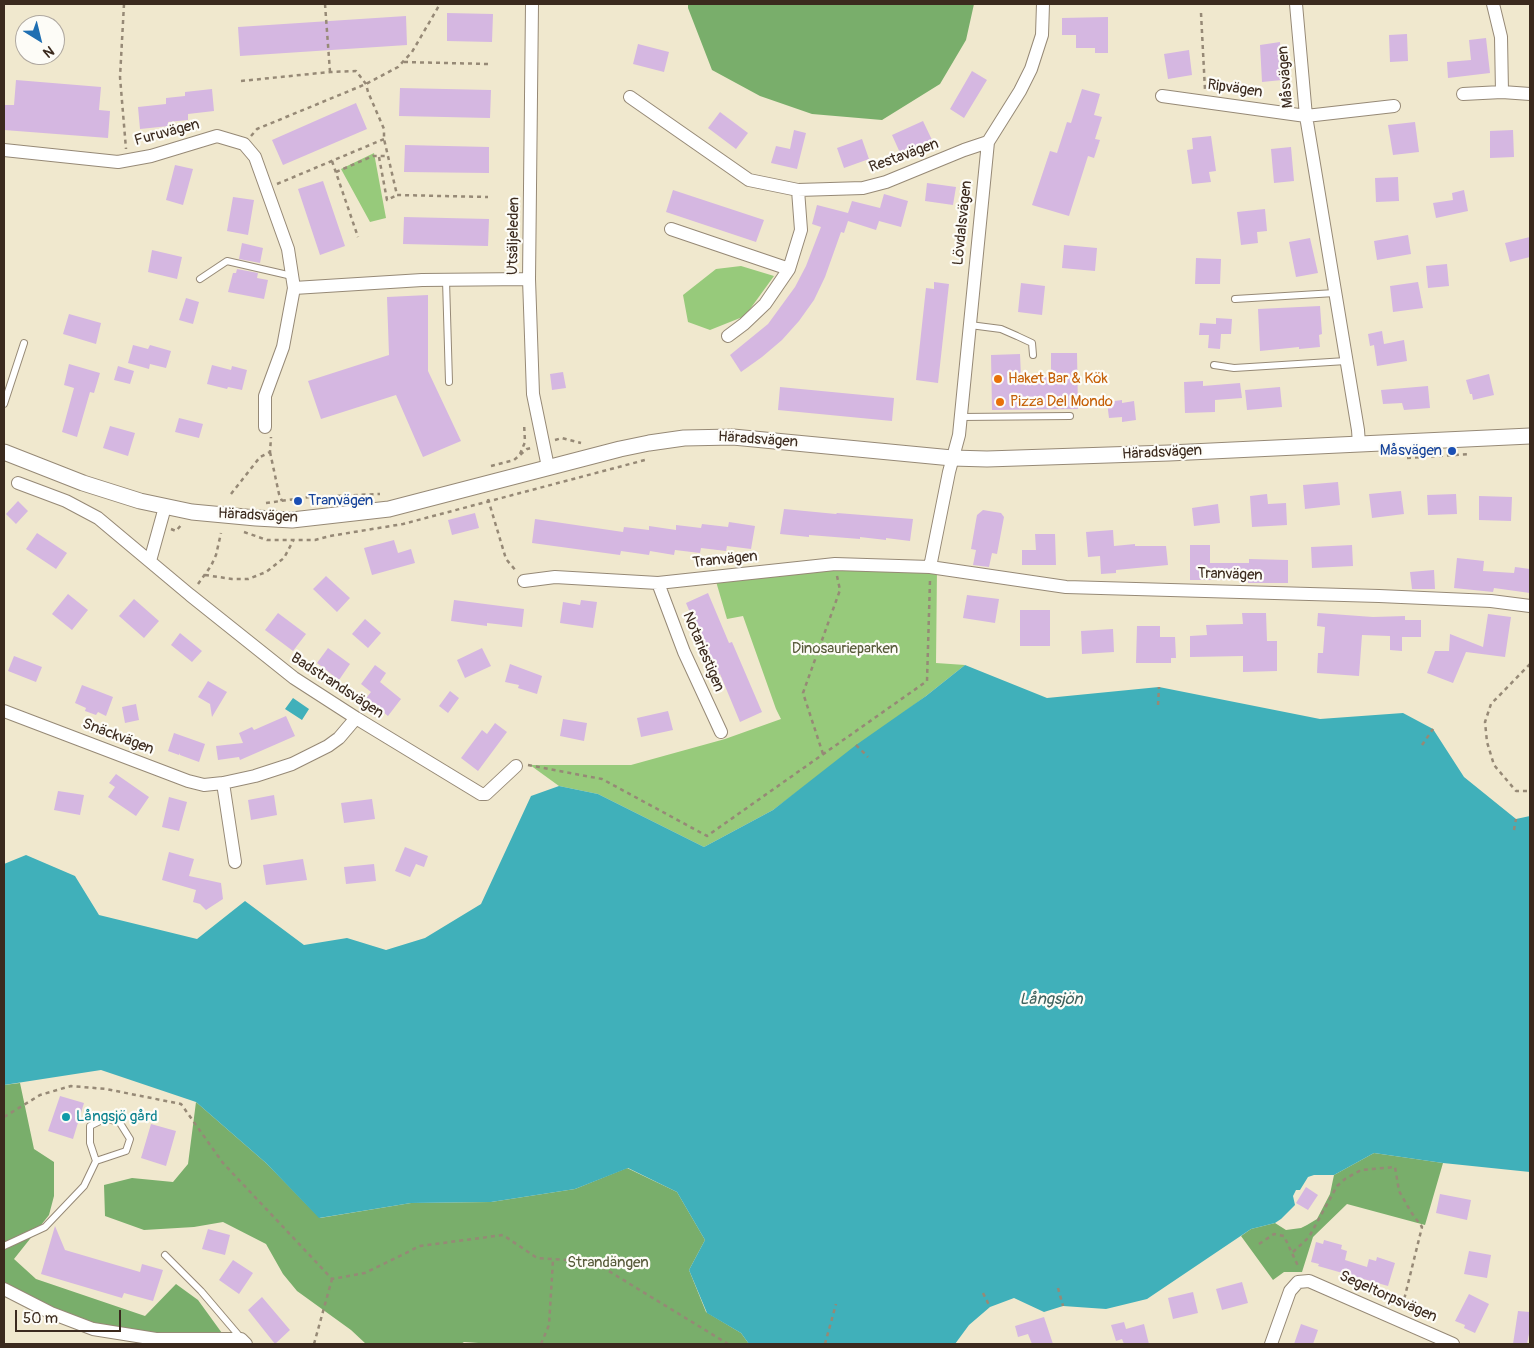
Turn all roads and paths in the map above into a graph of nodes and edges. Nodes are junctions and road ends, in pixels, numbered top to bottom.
1 (124, 4) edge
2 (325, 4) edge
3 (440, 4) edge
4 (532, 4) edge
5 (1043, 4) edge
6 (1296, 4) edge
7 (1493, 4) edge
8 (1201, 13) dead end
9 (404, 62) junction
10 (489, 64) dead end
11 (330, 72) junction
12 (241, 81) dead end
13 (366, 84) junction
14 (1502, 92) junction
15 (1463, 94) dead end
16 (1530, 94) edge
17 (1162, 96) dead end
18 (630, 97) dead end
19 (1206, 101) junction
20 (1394, 106) dead end
21 (1306, 116) junction
22 (384, 139) junction
23 (988, 142) junction
24 (244, 144) junction
25 (4, 150) edge
26 (388, 156) junction
27 (379, 157) junction
28 (127, 160) junction
29 (332, 161) junction
30 (336, 172) junction
31 (267, 188) junction
32 (798, 190) junction
33 (397, 195) junction
34 (488, 197) dead end
35 (671, 229) dead end
36 (358, 237) dead end
37 (789, 269) junction
38 (200, 279) dead end
39 (446, 280) junction
40 (529, 280) junction
41 (293, 282) junction
42 (1335, 293) junction
43 (1235, 299) dead end
44 (970, 325) junction
45 (728, 336) dead end
46 (24, 343) dead end
47 (1033, 354) dead end
48 (1346, 361) junction
49 (1214, 365) dead end
50 (449, 382) dead end
51 (4, 404) edge
52 (1070, 416) dead end
53 (961, 417) junction
54 (266, 427) joint
55 (1530, 436) edge
56 (587, 443) dead end
57 (543, 444) junction
58 (1359, 444) junction
59 (4, 452) edge
60 (270, 452) junction
61 (952, 458) junction
62 (486, 467) dead end
63 (548, 468) junction
64 (18, 483) dead end
65 (232, 494) dead end
66 (383, 494) dead end
67 (488, 500) dead end
68 (282, 501) junction
69 (263, 503) dead end
70 (165, 507) junction
71 (221, 533) dead end
72 (293, 541) dead end
73 (150, 561) junction
74 (835, 564) junction
75 (930, 567) junction
76 (205, 575) junction
77 (524, 581) joint
78 (658, 583) junction
79 (190, 595) junction
80 (1530, 606) edge
81 (1530, 664) edge
82 (1159, 687) dead end
83 (1158, 705) dead end
84 (4, 711) edge
85 (356, 718) junction
86 (1433, 729) dead end
87 (721, 732) dead end
88 (856, 745) dead end
89 (1422, 745) dead end
90 (823, 754) junction
91 (868, 757) dead end
92 (516, 766) joint
93 (223, 783) junction
94 (1530, 791) edge
95 (1516, 820) dead end
96 (1514, 830) dead end
97 (235, 862) dead end
98 (4, 1117) edge
99 (96, 1161) junction
100 (1259, 1244) dead end
101 (4, 1246) edge
102 (1293, 1252) junction
103 (165, 1255) dead end
104 (553, 1259) junction
105 (1299, 1270) dead end
106 (332, 1279) junction
107 (1058, 1288) dead end
108 (4, 1289) edge
109 (983, 1293) dead end
110 (836, 1304) dead end
111 (1064, 1306) dead end
112 (990, 1307) dead end
113 (1399, 1320) junction
114 (244, 1342) edge
115 (314, 1344) edge
116 (541, 1344) edge
117 (728, 1344) edge
118 (825, 1344) edge
119 (1271, 1344) edge
120 (1453, 1344) edge

1 - 28 path
2 - 11 path
3 - 9 path
4 - 40 street, Utsäljeleden
5 - 23 street, Lövdalsvägen
6 - 21 street, Måsvägen
7 - 14 street
8 - 19 path
9 - 10 path
9 - 13 path
11 - 12 path
11 - 13 path
13 - 22 path
13 - 24 path
14 - 15 street
14 - 16 street
17 - 19 street, Ripvägen
18 - 32 street, Restavägen
19 - 21 street, Ripvägen
20 - 21 street, Ripvägen
21 - 42 street, Måsvägen
22 - 26 path
22 - 29 path
23 - 32 street, Restavägen
23 - 44 street, Lövdalsvägen
24 - 28 street, Furuvägen
24 - 31 street
25 - 28 street, Furuvägen
26 - 27 path
26 - 33 path
27 - 30 path
27 - 33 path
29 - 30 path
29 - 31 path
30 - 36 path
31 - 41 street
32 - 37 street
33 - 34 path
35 - 37 street
37 - 45 street
38 - 41 lane
39 - 40 street
39 - 41 street
39 - 50 lane
40 - 57 street, Utsäljeleden
41 - 54 street
42 - 43 lane
42 - 48 street, Måsvägen
44 - 47 lane
44 - 53 street, Lövdalsvägen
46 - 51 lane
48 - 49 lane
48 - 58 street, Måsvägen
52 - 53 lane
53 - 61 street, Lövdalsvägen
54 - 60 path
55 - 58 street, Häradsvägen
56 - 57 path
57 - 62 path
57 - 63 street, Utsäljeleden
58 - 61 street, Häradsvägen
59 - 70 street, Häradsvägen
60 - 65 path
60 - 68 path
61 - 63 street, Häradsvägen
61 - 75 street
63 - 70 street, Häradsvägen
64 - 73 street, Badstrandsvägen
66 - 68 path
67 - 77 path
68 - 69 path
70 - 73 street
71 - 76 path
72 - 76 path
73 - 79 street, Badstrandsvägen
74 - 75 street, Tranvägen
74 - 78 street, Tranvägen
74 - 90 path
75 - 80 street, Tranvägen
75 - 90 path
76 - 79 path
77 - 78 street, Tranvägen
78 - 87 street, Notariestigen
79 - 85 street, Badstrandsvägen
81 - 94 path
82 - 83 path
84 - 93 street, Snäckvägen
85 - 92 street, Badstrandsvägen
85 - 93 street, Snäckvägen
86 - 89 path
88 - 91 path
90 - 92 path
93 - 97 street
95 - 96 path
98 - 106 path
99 - 99 lane
99 - 101 lane
100 - 102 path
102 - 105 path
102 - 113 path
103 - 114 lane
104 - 106 path
104 - 116 path
104 - 117 path
106 - 115 path
107 - 111 path
108 - 114 street
109 - 112 path
110 - 118 path
113 - 119 street, Segeltorpsvägen
113 - 120 street, Segeltorpsvägen

